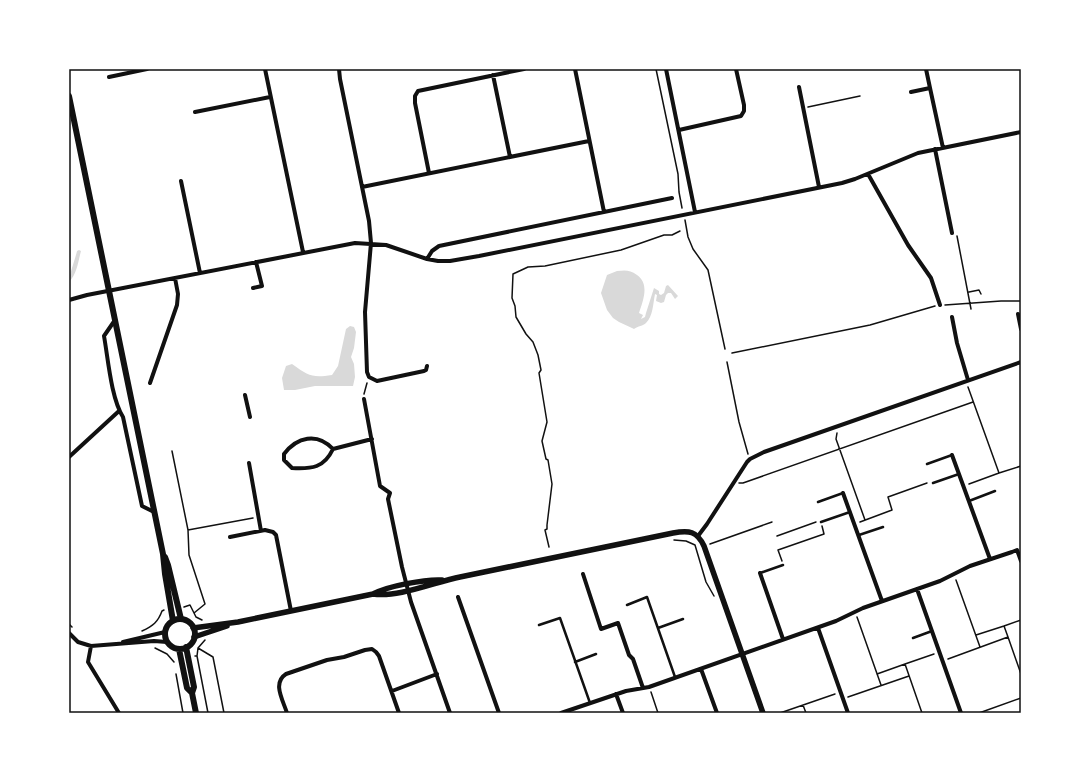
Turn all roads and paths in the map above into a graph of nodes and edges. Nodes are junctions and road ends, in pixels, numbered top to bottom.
1 (147, 69) edge
2 (265, 69) edge
3 (339, 69) edge
4 (524, 69) edge
5 (575, 69) edge
6 (656, 69) edge
7 (666, 69) edge
8 (736, 69) edge
9 (926, 69) edge
10 (493, 75) junction
11 (109, 76) dead end
12 (799, 87) dead end
13 (930, 88) junction
14 (911, 92) dead end
15 (69, 96) edge
16 (860, 96) dead end
17 (270, 97) junction
18 (803, 108) junction
19 (195, 112) dead end
20 (679, 130) junction
21 (1021, 132) edge
22 (590, 141) junction
23 (943, 148) junction
24 (935, 149) junction
25 (510, 157) junction
26 (429, 173) junction
27 (868, 174) junction
28 (181, 181) dead end
29 (362, 187) junction
30 (819, 187) junction
31 (672, 198) dead end
32 (604, 212) junction
33 (695, 212) junction
34 (683, 215) junction
35 (680, 231) dead end
36 (952, 233) joint
37 (371, 243) junction
38 (303, 252) junction
39 (427, 259) junction
40 (256, 262) junction
41 (200, 273) junction
42 (175, 278) junction
43 (253, 288) dead end
44 (109, 292) junction
45 (969, 292) junction
46 (981, 294) dead end
47 (69, 300) edge
48 (1021, 301) edge
49 (971, 303) junction
50 (940, 305) junction
51 (971, 309) dead end
52 (1018, 314) dead end
53 (952, 317) dead end
54 (115, 320) junction
55 (1021, 329) edge
56 (725, 349) dead end
57 (732, 353) dead end
58 (727, 362) dead end
59 (1021, 362) edge
60 (427, 366) dead end
61 (369, 377) junction
62 (967, 381) junction
63 (150, 383) dead end
64 (364, 390) dead end
65 (245, 395) dead end
66 (364, 399) dead end
67 (973, 402) junction
68 (119, 411) junction
69 (250, 417) dead end
70 (837, 426) junction
71 (372, 439) junction
72 (839, 448) junction
73 (333, 449) junction
74 (172, 451) dead end
75 (952, 455) joint
76 (69, 457) edge
77 (750, 459) junction
78 (249, 463) dead end
79 (927, 464) dead end
80 (1021, 466) edge
81 (999, 473) junction
82 (959, 474) junction
83 (734, 483) junction
84 (933, 483) joint
85 (964, 485) junction
86 (995, 491) dead end
87 (843, 493) joint
88 (969, 501) junction
89 (818, 502) dead end
90 (154, 512) junction
91 (850, 512) junction
92 (259, 516) junction
93 (865, 520) junction
94 (772, 522) dead end
95 (821, 522) junction
96 (854, 523) junction
97 (883, 527) dead end
98 (188, 530) junction
99 (262, 530) junction
100 (859, 535) junction
101 (698, 536) junction
102 (777, 536) dead end
103 (230, 537) dead end
104 (686, 541) dead end
105 (704, 546) junction
106 (549, 547) dead end
107 (163, 554) junction
108 (990, 559) junction
109 (1021, 561) edge
110 (783, 565) joint
111 (760, 573) joint
112 (583, 574) dead end
113 (954, 574) junction
114 (407, 587) junction
115 (917, 589) junction
116 (458, 597) dead end
117 (723, 600) junction
118 (882, 601) junction
119 (190, 605) dead end
120 (627, 605) dead end
121 (162, 611) dead end
122 (291, 611) junction
123 (855, 611) junction
124 (194, 613) junction
125 (181, 619) junction
126 (683, 619) dead end
127 (203, 620) dead end
128 (1021, 620) edge
129 (173, 621) junction
130 (238, 622) junction
131 (69, 624) edge
132 (539, 625) dead end
133 (1004, 626) junction
134 (193, 628) junction
135 (658, 628) junction
136 (818, 628) junction
137 (76, 631) dead end
138 (932, 631) junction
139 (139, 632) dead end
140 (165, 632) junction
141 (69, 633) edge
142 (976, 635) junction
143 (194, 637) junction
144 (1008, 637) junction
145 (912, 638) dead end
146 (207, 640) dead end
147 (783, 640) junction
148 (167, 642) junction
149 (117, 644) junction
150 (91, 646) junction
151 (186, 647) junction
152 (155, 648) dead end
153 (980, 648) junction
154 (179, 649) junction
155 (939, 652) junction
156 (596, 654) dead end
157 (742, 654) junction
158 (197, 656) dead end
159 (942, 661) junction
160 (575, 662) junction
161 (905, 664) junction
162 (175, 667) dead end
163 (701, 669) junction
164 (176, 673) dead end
165 (437, 674) junction
166 (877, 674) junction
167 (1021, 674) edge
168 (909, 676) junction
169 (675, 678) junction
170 (881, 685) junction
171 (649, 687) junction
172 (643, 688) junction
173 (392, 691) junction
174 (840, 692) junction
175 (192, 693) junction
176 (616, 694) junction
177 (1021, 698) edge
178 (843, 699) junction
179 (590, 704) junction
180 (803, 705) junction
181 (119, 713) edge
182 (183, 713) edge
183 (196, 713) edge
184 (208, 713) edge
185 (224, 713) edge
186 (287, 713) edge
187 (399, 713) edge
188 (450, 713) edge
189 (499, 713) edge
190 (561, 713) edge
191 (622, 713) edge
192 (658, 713) edge
193 (717, 713) edge
194 (763, 713) edge
195 (780, 713) edge
196 (806, 713) edge
197 (848, 713) edge
198 (922, 713) edge
199 (961, 713) edge
200 (980, 713) edge

1 - 11 street
2 - 17 street
3 - 29 street
4 - 10 street
5 - 22 street
6 - 34 path
7 - 20 street
8 - 20 street
9 - 13 street
10 - 25 street
10 - 26 street
12 - 18 street
13 - 14 street
13 - 23 street
15 - 44 main road
16 - 18 path
17 - 19 street
17 - 38 street
18 - 30 street
20 - 33 street
21 - 23 street
22 - 25 street
22 - 32 street
23 - 24 street
24 - 27 street
24 - 36 street
25 - 26 street
26 - 29 street
27 - 30 street
27 - 50 street
28 - 41 street
29 - 37 street
30 - 33 street
31 - 32 street
32 - 39 street
33 - 34 street
34 - 39 street
34 - 56 path
35 - 106 path
36 - 45 path
37 - 38 street
37 - 39 street
37 - 61 street
38 - 40 street
40 - 41 street
40 - 43 street
41 - 42 street
42 - 44 street
42 - 63 street
44 - 47 street
44 - 54 main road
45 - 46 path
45 - 49 path
48 - 49 path
49 - 50 path
49 - 51 path
50 - 57 path
52 - 55 street
53 - 62 street
54 - 68 street
54 - 90 main road
58 - 77 path
59 - 62 street
60 - 61 street
61 - 64 path
62 - 67 path
62 - 70 street
65 - 69 street
66 - 71 street
67 - 72 path
67 - 81 path
68 - 76 street
68 - 90 street
70 - 72 path
70 - 77 street
71 - 73 street
71 - 114 street
72 - 83 path
72 - 93 path
73 - 73 street
74 - 98 path
75 - 79 lane
75 - 82 street
77 - 83 street
78 - 92 street
80 - 81 path
81 - 85 path
82 - 84 lane
82 - 85 street
83 - 101 street
84 - 93 path
85 - 88 street
86 - 88 lane
87 - 89 lane
87 - 91 street
88 - 108 street
90 - 107 main road
91 - 95 lane
91 - 96 street
92 - 98 path
92 - 99 street
93 - 96 path
94 - 105 path
95 - 102 path
95 - 110 path
96 - 100 street
97 - 100 lane
98 - 124 path
99 - 103 street
99 - 122 street
100 - 118 street
101 - 105 street
101 - 114 street
104 - 117 path
105 - 117 street
107 - 125 main road
107 - 129 main road
108 - 109 street
108 - 113 street
110 - 111 lane
111 - 147 street
112 - 172 street
113 - 115 street
113 - 142 path
114 - 122 street
114 - 165 street
115 - 118 street
115 - 138 street
116 - 189 street
117 - 157 street
118 - 123 street
119 - 124 path
120 - 135 lane
121 - 139 path
122 - 130 street
123 - 136 street
123 - 166 path
124 - 127 path
125 - 129 main road
125 - 134 main road
126 - 135 lane
128 - 133 path
129 - 140 main road
130 - 134 street
130 - 143 street
131 - 137 path
132 - 160 lane
133 - 142 path
133 - 144 path
134 - 143 main road
135 - 169 lane
136 - 147 street
136 - 174 street
138 - 145 lane
138 - 155 street
140 - 148 main road
140 - 149 street
141 - 150 street
142 - 153 path
143 - 151 main road
144 - 153 path
144 - 167 path
146 - 185 path
147 - 157 street
148 - 149 street
148 - 154 main road
149 - 150 street
150 - 181 street
151 - 154 main road
151 - 175 main road
152 - 162 path
153 - 159 path
154 - 175 main road
155 - 159 street
155 - 161 path
156 - 160 lane
157 - 163 street
157 - 194 street
158 - 184 path
159 - 199 street
160 - 179 lane
161 - 166 path
161 - 168 path
163 - 169 street
163 - 193 street
164 - 182 path
165 - 173 street
165 - 188 street
166 - 170 path
168 - 170 path
168 - 198 path
169 - 171 street
170 - 178 path
171 - 172 street
171 - 192 path
172 - 176 street
173 - 186 street
173 - 187 street
174 - 178 street
174 - 180 path
175 - 183 main road
176 - 179 street
176 - 191 street
177 - 200 path
178 - 197 street
179 - 190 street
180 - 195 path
180 - 196 path

